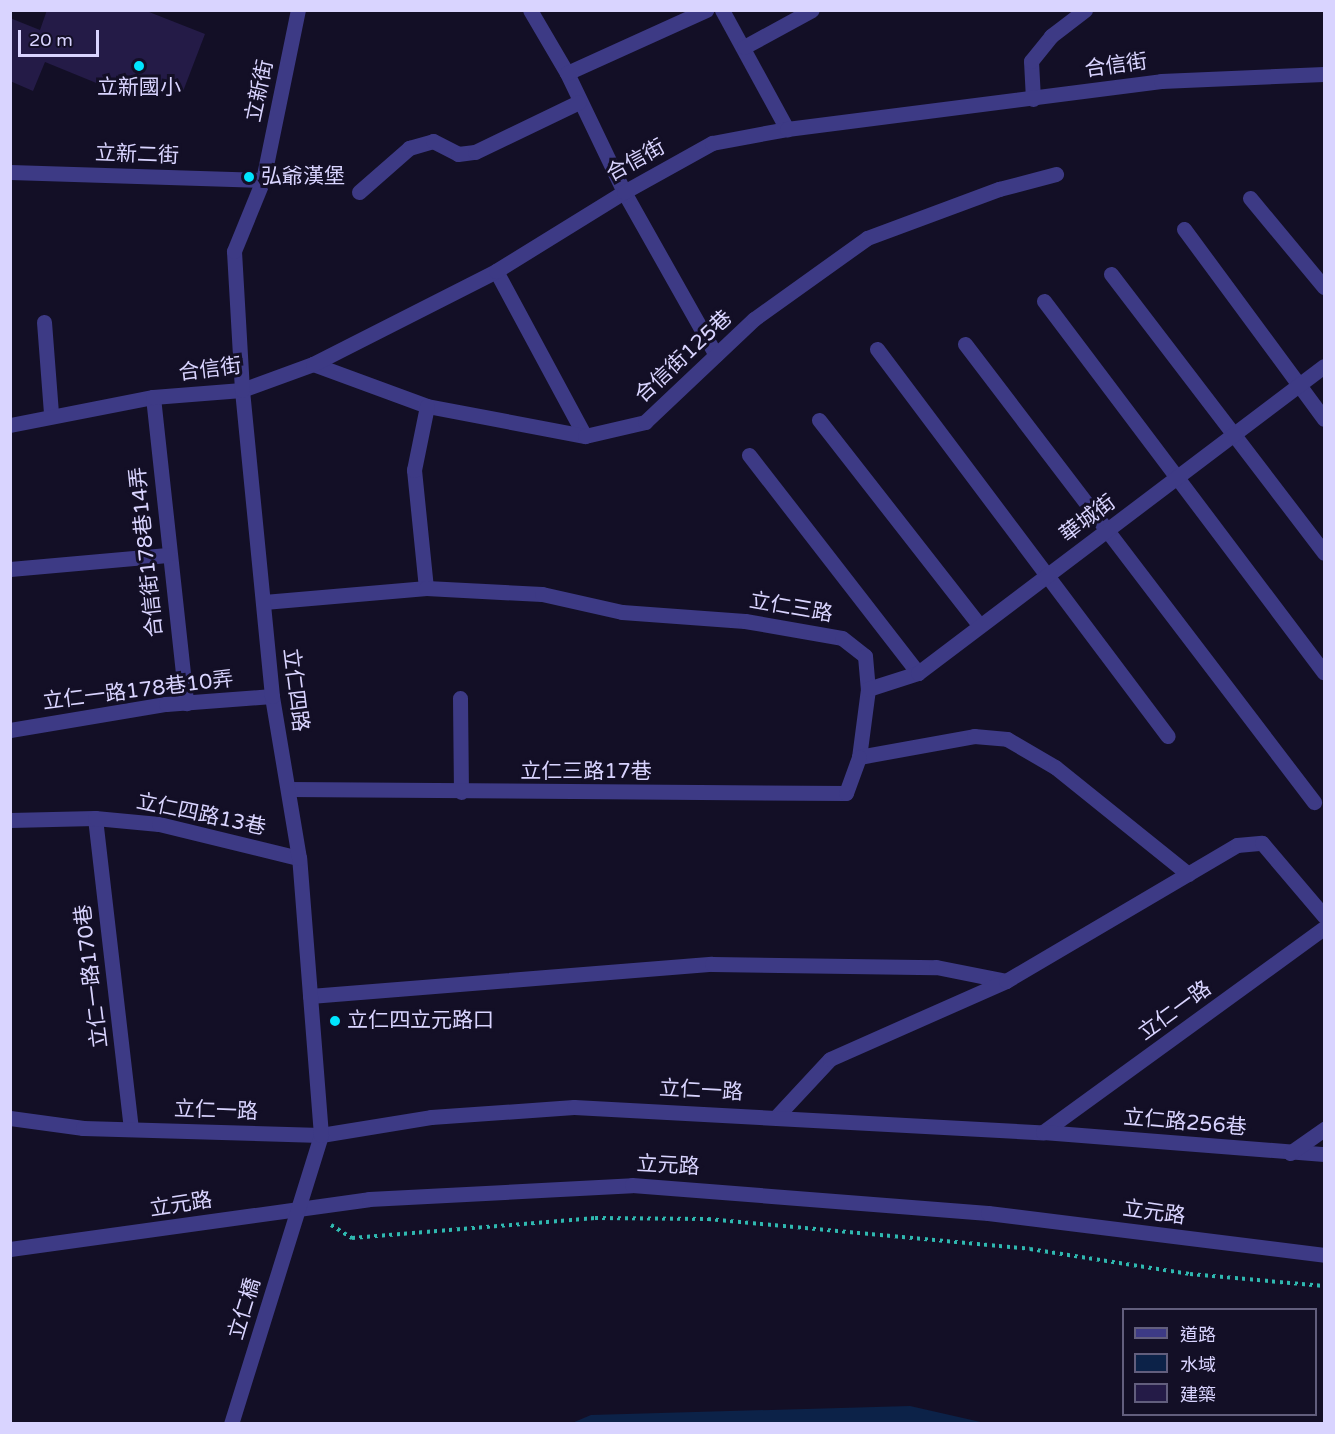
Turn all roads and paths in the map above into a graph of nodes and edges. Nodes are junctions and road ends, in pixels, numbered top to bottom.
1 (298, 10) edge
2 (530, 10) edge
3 (706, 10) edge
4 (722, 10) edge
5 (812, 10) edge
6 (1085, 10) edge
7 (744, 47) junction
8 (567, 73) junction
9 (1324, 74) edge
10 (1033, 99) junction
11 (579, 102) junction
12 (787, 129) junction
13 (10, 172) edge
14 (1056, 174) dead end
15 (262, 180) junction
16 (359, 192) dead end
17 (624, 192) junction
18 (1250, 198) dead end
19 (1184, 229) dead end
20 (496, 271) junction
21 (1112, 273) dead end
22 (1324, 287) edge
23 (1044, 301) dead end
24 (44, 322) dead end
25 (965, 344) dead end
26 (877, 349) dead end
27 (716, 355) junction
28 (314, 364) junction
29 (1324, 366) edge
30 (1300, 385) junction
31 (242, 390) junction
32 (153, 397) junction
33 (427, 406) junction
34 (51, 414) junction
35 (1324, 419) edge
36 (819, 420) dead end
37 (10, 425) edge
38 (1234, 435) junction
39 (585, 436) junction
40 (750, 455) dead end
41 (1177, 477) junction
42 (1107, 530) junction
43 (1324, 554) edge
44 (167, 555) junction
45 (10, 569) edge
46 (1048, 575) junction
47 (426, 588) junction
48 (264, 602) junction
49 (980, 626) junction
50 (1324, 672) edge
51 (918, 673) junction
52 (868, 689) junction
53 (272, 696) junction
54 (460, 698) dead end
55 (186, 703) junction
56 (10, 730) edge
57 (1168, 736) dead end
58 (859, 758) junction
59 (288, 789) junction
60 (461, 792) junction
61 (1314, 802) dead end
62 (95, 818) junction
63 (10, 820) edge
64 (299, 858) junction
65 (1188, 874) junction
66 (1324, 916) edge
67 (1324, 928) edge
68 (1005, 981) junction
69 (310, 996) junction
70 (776, 1117) junction
71 (10, 1118) edge
72 (131, 1129) junction
73 (1324, 1129) edge
74 (1043, 1132) junction
75 (321, 1135) junction
76 (1290, 1153) junction
77 (1324, 1154) edge
78 (301, 1207) junction
79 (10, 1249) edge
80 (1324, 1255) edge
81 (1324, 1286) edge
82 (231, 1424) edge

1 - 15 street, 立新街
2 - 8 street
3 - 8 street
4 - 7 street
5 - 7 street
6 - 10 street
7 - 12 street
8 - 11 street
9 - 10 street, 合信街
10 - 12 street, 合信街
11 - 16 street
11 - 17 street
12 - 17 street, 合信街
13 - 15 street, 立新二街
14 - 27 street, 合信街125巷
15 - 31 street, 立仁四路
17 - 20 street, 合信街
17 - 27 street
18 - 22 street
19 - 30 street
20 - 28 street, 合信街
20 - 39 street
21 - 38 street
23 - 41 street
24 - 34 street
25 - 42 street
26 - 46 street
27 - 39 street, 合信街125巷
28 - 31 street, 合信街
28 - 33 street, 合信街125巷
29 - 30 street, 華城街
30 - 35 street
30 - 38 street, 華城街
31 - 32 street, 合信街
31 - 48 street, 立仁四路
32 - 34 street, 合信街
32 - 44 street, 合信街178巷14弄
33 - 39 street, 合信街125巷
33 - 47 street
34 - 37 street, 合信街
36 - 49 street
38 - 41 street, 華城街
38 - 43 street
40 - 51 street
41 - 42 street, 華城街
41 - 50 street
42 - 46 street, 華城街
42 - 61 street
44 - 45 street
44 - 55 street, 合信街178巷14弄
46 - 49 street, 華城街
46 - 57 street
47 - 48 street, 立仁三路
47 - 52 street, 立仁三路
48 - 53 street, 立仁四路
49 - 51 street, 華城街
51 - 52 street, 華城街
52 - 58 street, 立仁三路
53 - 55 street, 立仁一路178巷10弄
53 - 59 street, 立仁四路
54 - 60 street
55 - 56 street, 立仁一路178巷10弄
58 - 60 street, 立仁三路17巷
58 - 65 street
59 - 60 street, 立仁三路17巷
59 - 64 street, 立仁四路
62 - 63 street, 立仁四路13巷
62 - 64 street, 立仁四路13巷
62 - 72 street, 立仁一路170巷
64 - 69 street, 立仁四路
65 - 66 street
65 - 68 street
67 - 74 street, 立仁一路
68 - 69 street
68 - 70 street
69 - 75 street, 立仁四路
70 - 74 street, 立仁一路
70 - 75 street, 立仁一路
71 - 72 street, 立仁一路
72 - 75 street, 立仁一路
73 - 76 street
74 - 76 street, 立仁路256巷
75 - 78 street, 立仁四路
76 - 77 street, 立仁路256巷
78 - 79 street, 立元路
78 - 80 street, 立元路
78 - 81 path
78 - 82 street, 立仁橋

